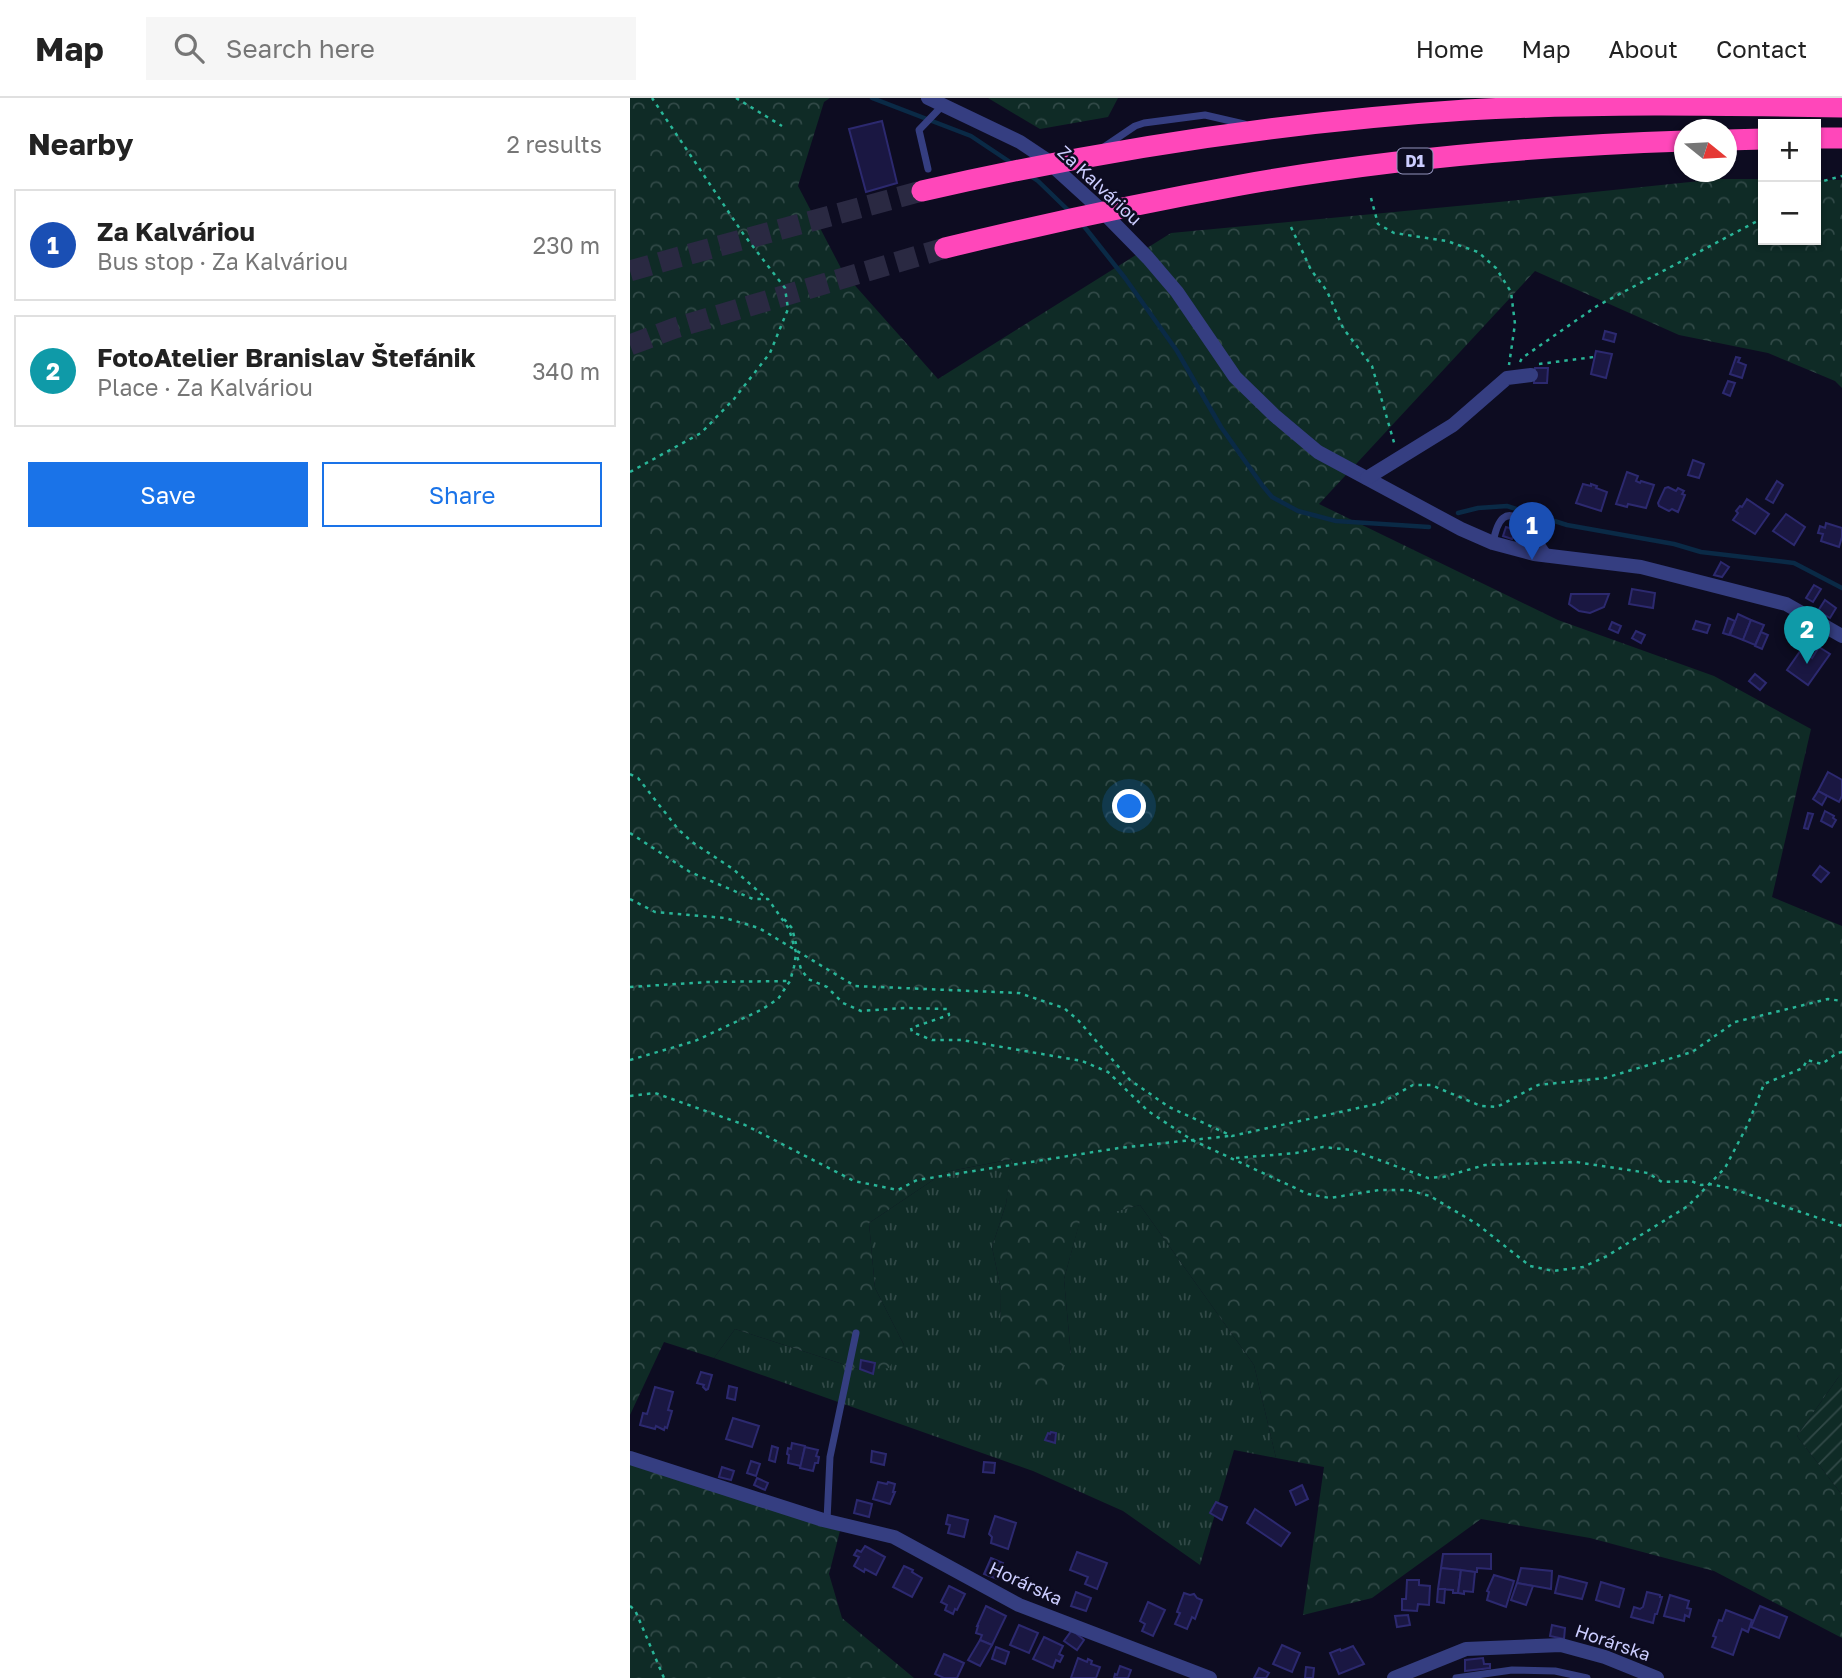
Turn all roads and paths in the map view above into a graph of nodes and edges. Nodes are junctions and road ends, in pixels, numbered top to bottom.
1 (652, 98) edge
2 (736, 98) edge
3 (928, 98) edge
4 (1842, 107) edge
5 (939, 109) junction
6 (782, 126) dead end
7 (1821, 138) edge
8 (1842, 138) edge
9 (1758, 139) edge
10 (1737, 140) edge
11 (1674, 142) edge
12 (928, 169) dead end
13 (1842, 176) edge
14 (1820, 182) edge
15 (922, 191) tunnel mouth
16 (1371, 198) dead end
17 (1758, 221) edge
18 (1291, 227) dead end
19 (945, 248) tunnel mouth
20 (1594, 357) dead end
21 (1531, 375) joint
22 (1507, 378) junction
23 (1398, 457) junction
24 (630, 472) edge
25 (1367, 478) junction
26 (1493, 543) junction
27 (1550, 556) junction
28 (1842, 636) edge
29 (630, 774) edge
30 (630, 833) edge
31 (630, 899) edge
32 (768, 899) junction
33 (796, 951) junction
34 (790, 981) junction
35 (630, 987) edge
36 (1842, 1001) edge
37 (1842, 1052) edge
38 (630, 1060) edge
39 (630, 1096) edge
40 (1232, 1136) junction
41 (1192, 1140) junction
42 (1233, 1158) junction
43 (1709, 1184) junction
44 (1842, 1226) edge
45 (856, 1333) dead end
46 (630, 1458) edge
47 (827, 1521) junction
48 (630, 1606) edge
49 (664, 1678) edge
50 (1210, 1678) edge
51 (1394, 1678) edge
52 (1456, 1678) edge
53 (1587, 1678) edge
54 (1657, 1678) edge

1 - 24 path
2 - 6 path
3 - 5 street, Za Kalváriou
4 - 15 highway
5 - 12 lane
5 - 25 street, Za Kalváriou
7 - 8 highway
9 - 10 highway
11 - 19 highway, D1
13 - 14 path
16 - 22 path
17 - 22 path
18 - 23 path
20 - 21 path
21 - 22 street
22 - 23 street
23 - 25 street
25 - 26 street, Za Kalváriou
26 - 27 street, Za Kalváriou
26 - 27 lane
27 - 28 street, Za Kalváriou
29 - 32 path
30 - 32 path
31 - 33 path
32 - 33 path
33 - 34 path
33 - 40 path
33 - 41 path
34 - 35 path
34 - 38 path
36 - 40 path
37 - 43 path
39 - 41 path
40 - 41 path
41 - 42 path
42 - 43 path
42 - 43 path
43 - 44 path
45 - 47 lane
46 - 47 street, Horárska
47 - 50 street, Horárska
48 - 49 path
51 - 54 street, Horárska
52 - 53 lane

